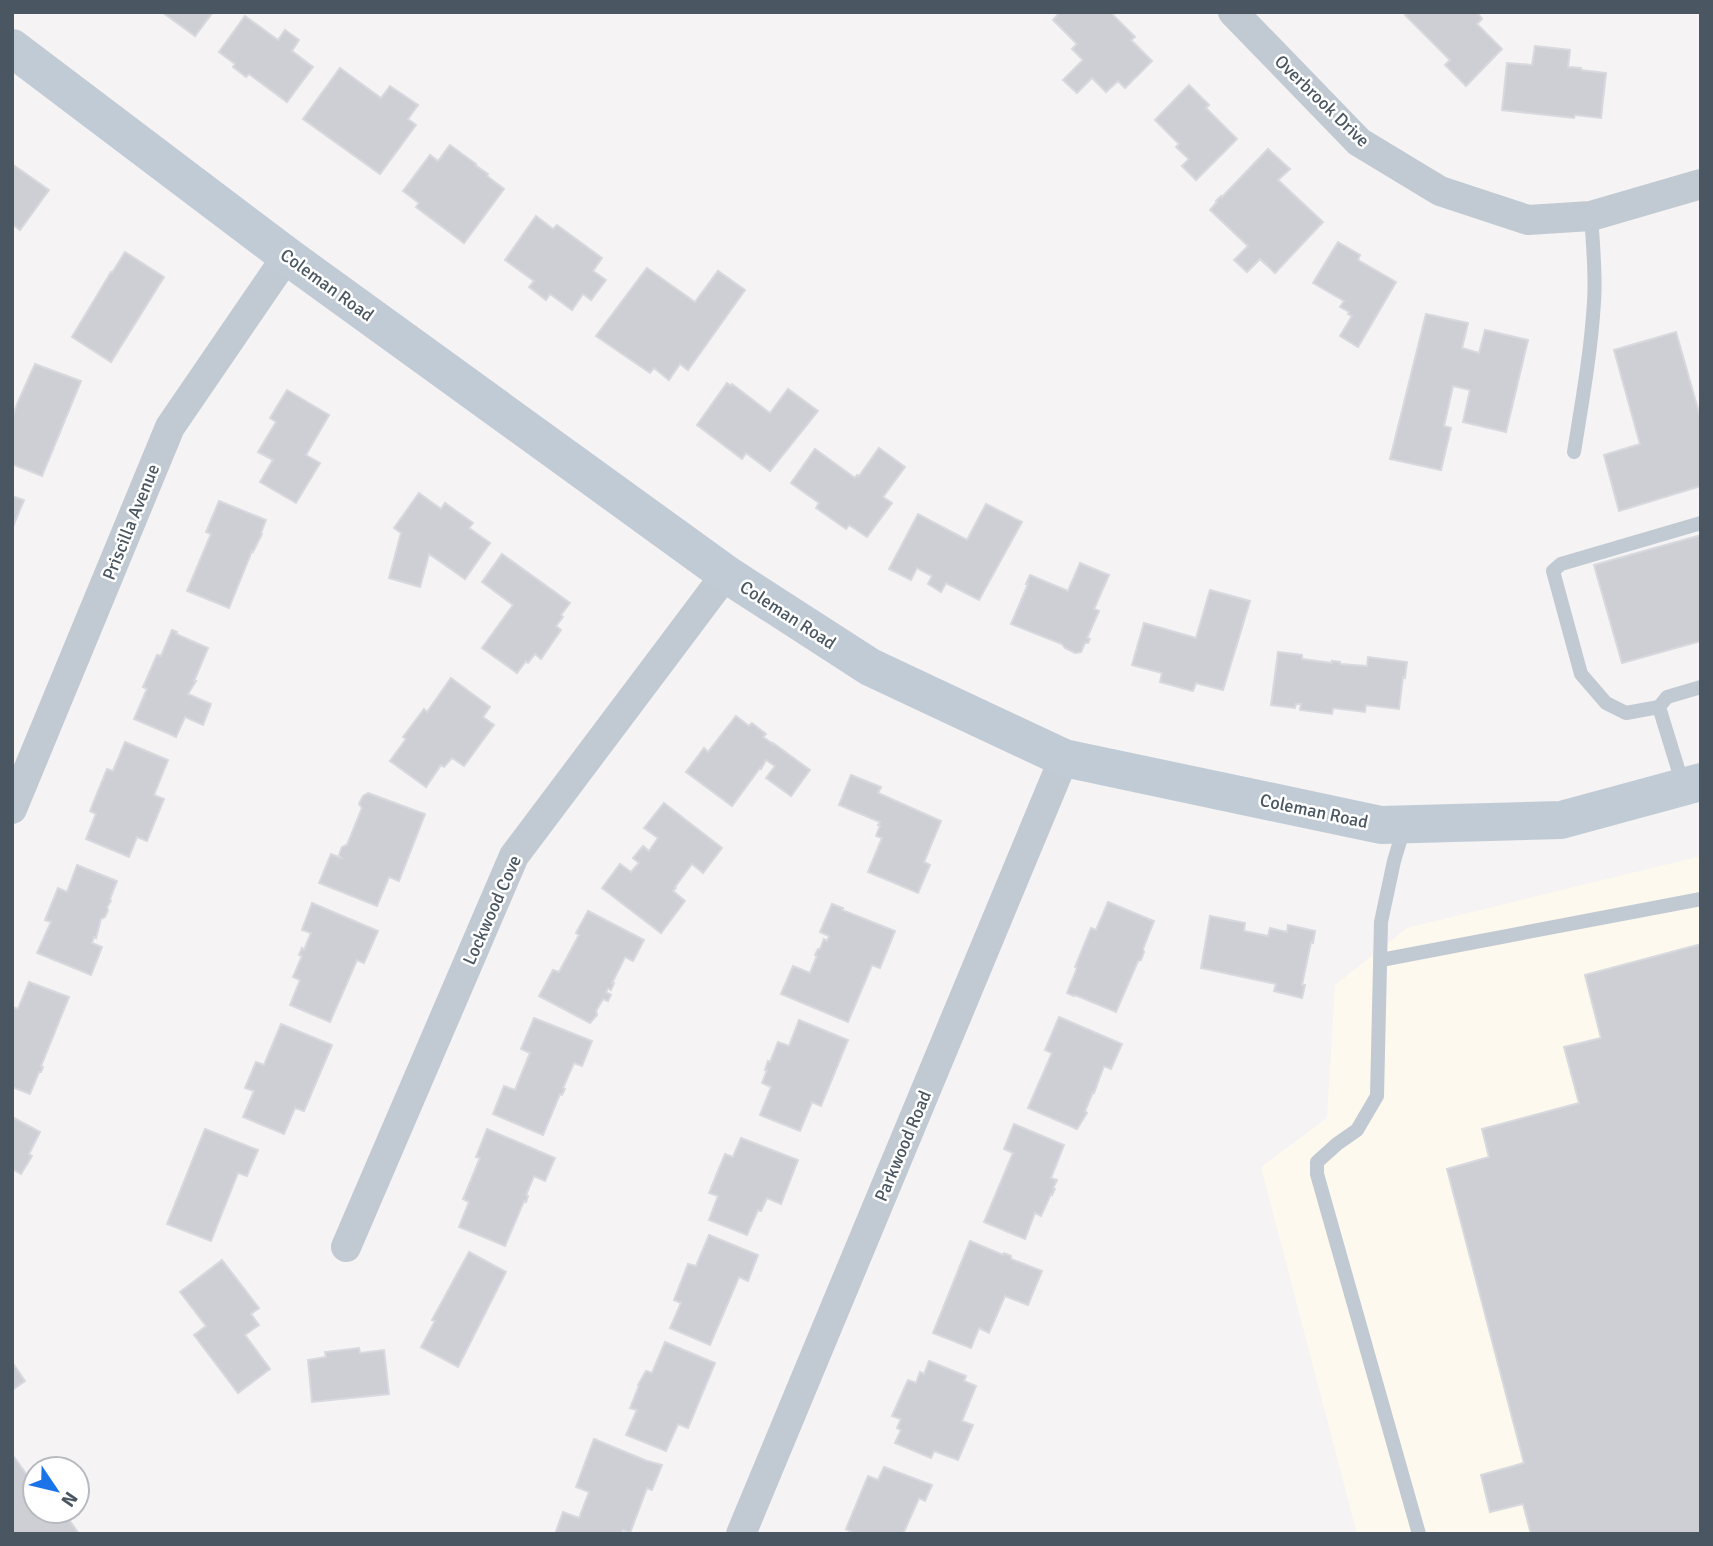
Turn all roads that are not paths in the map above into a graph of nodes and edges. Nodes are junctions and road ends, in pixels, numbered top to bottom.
1 (1233, 12) edge
2 (12, 48) edge
3 (1701, 184) edge
4 (1591, 216) junction
5 (287, 256) junction
6 (1574, 452) dead end
7 (1701, 523) edge
8 (726, 574) junction
9 (1701, 687) edge
10 (1659, 707) junction
11 (1064, 758) junction
12 (1692, 784) edge
13 (12, 810) edge
14 (1405, 824) junction
15 (1701, 899) edge
16 (1381, 960) junction
17 (346, 1247) dead end
18 (741, 1534) edge
19 (1419, 1534) edge

1 - 4 street, Overbrook Drive
2 - 5 main road, Coleman Road
3 - 4 street, Overbrook Drive
4 - 6 lane
5 - 8 main road, Coleman Road
5 - 13 street, Priscilla Avenue
7 - 10 lane
8 - 11 main road, Coleman Road
8 - 17 street, Lockwood Cove
9 - 10 lane
10 - 12 lane
11 - 14 main road, Coleman Road
11 - 18 street, Parkwood Road
12 - 14 main road, Coleman Road
14 - 16 lane
15 - 16 lane
16 - 19 lane

